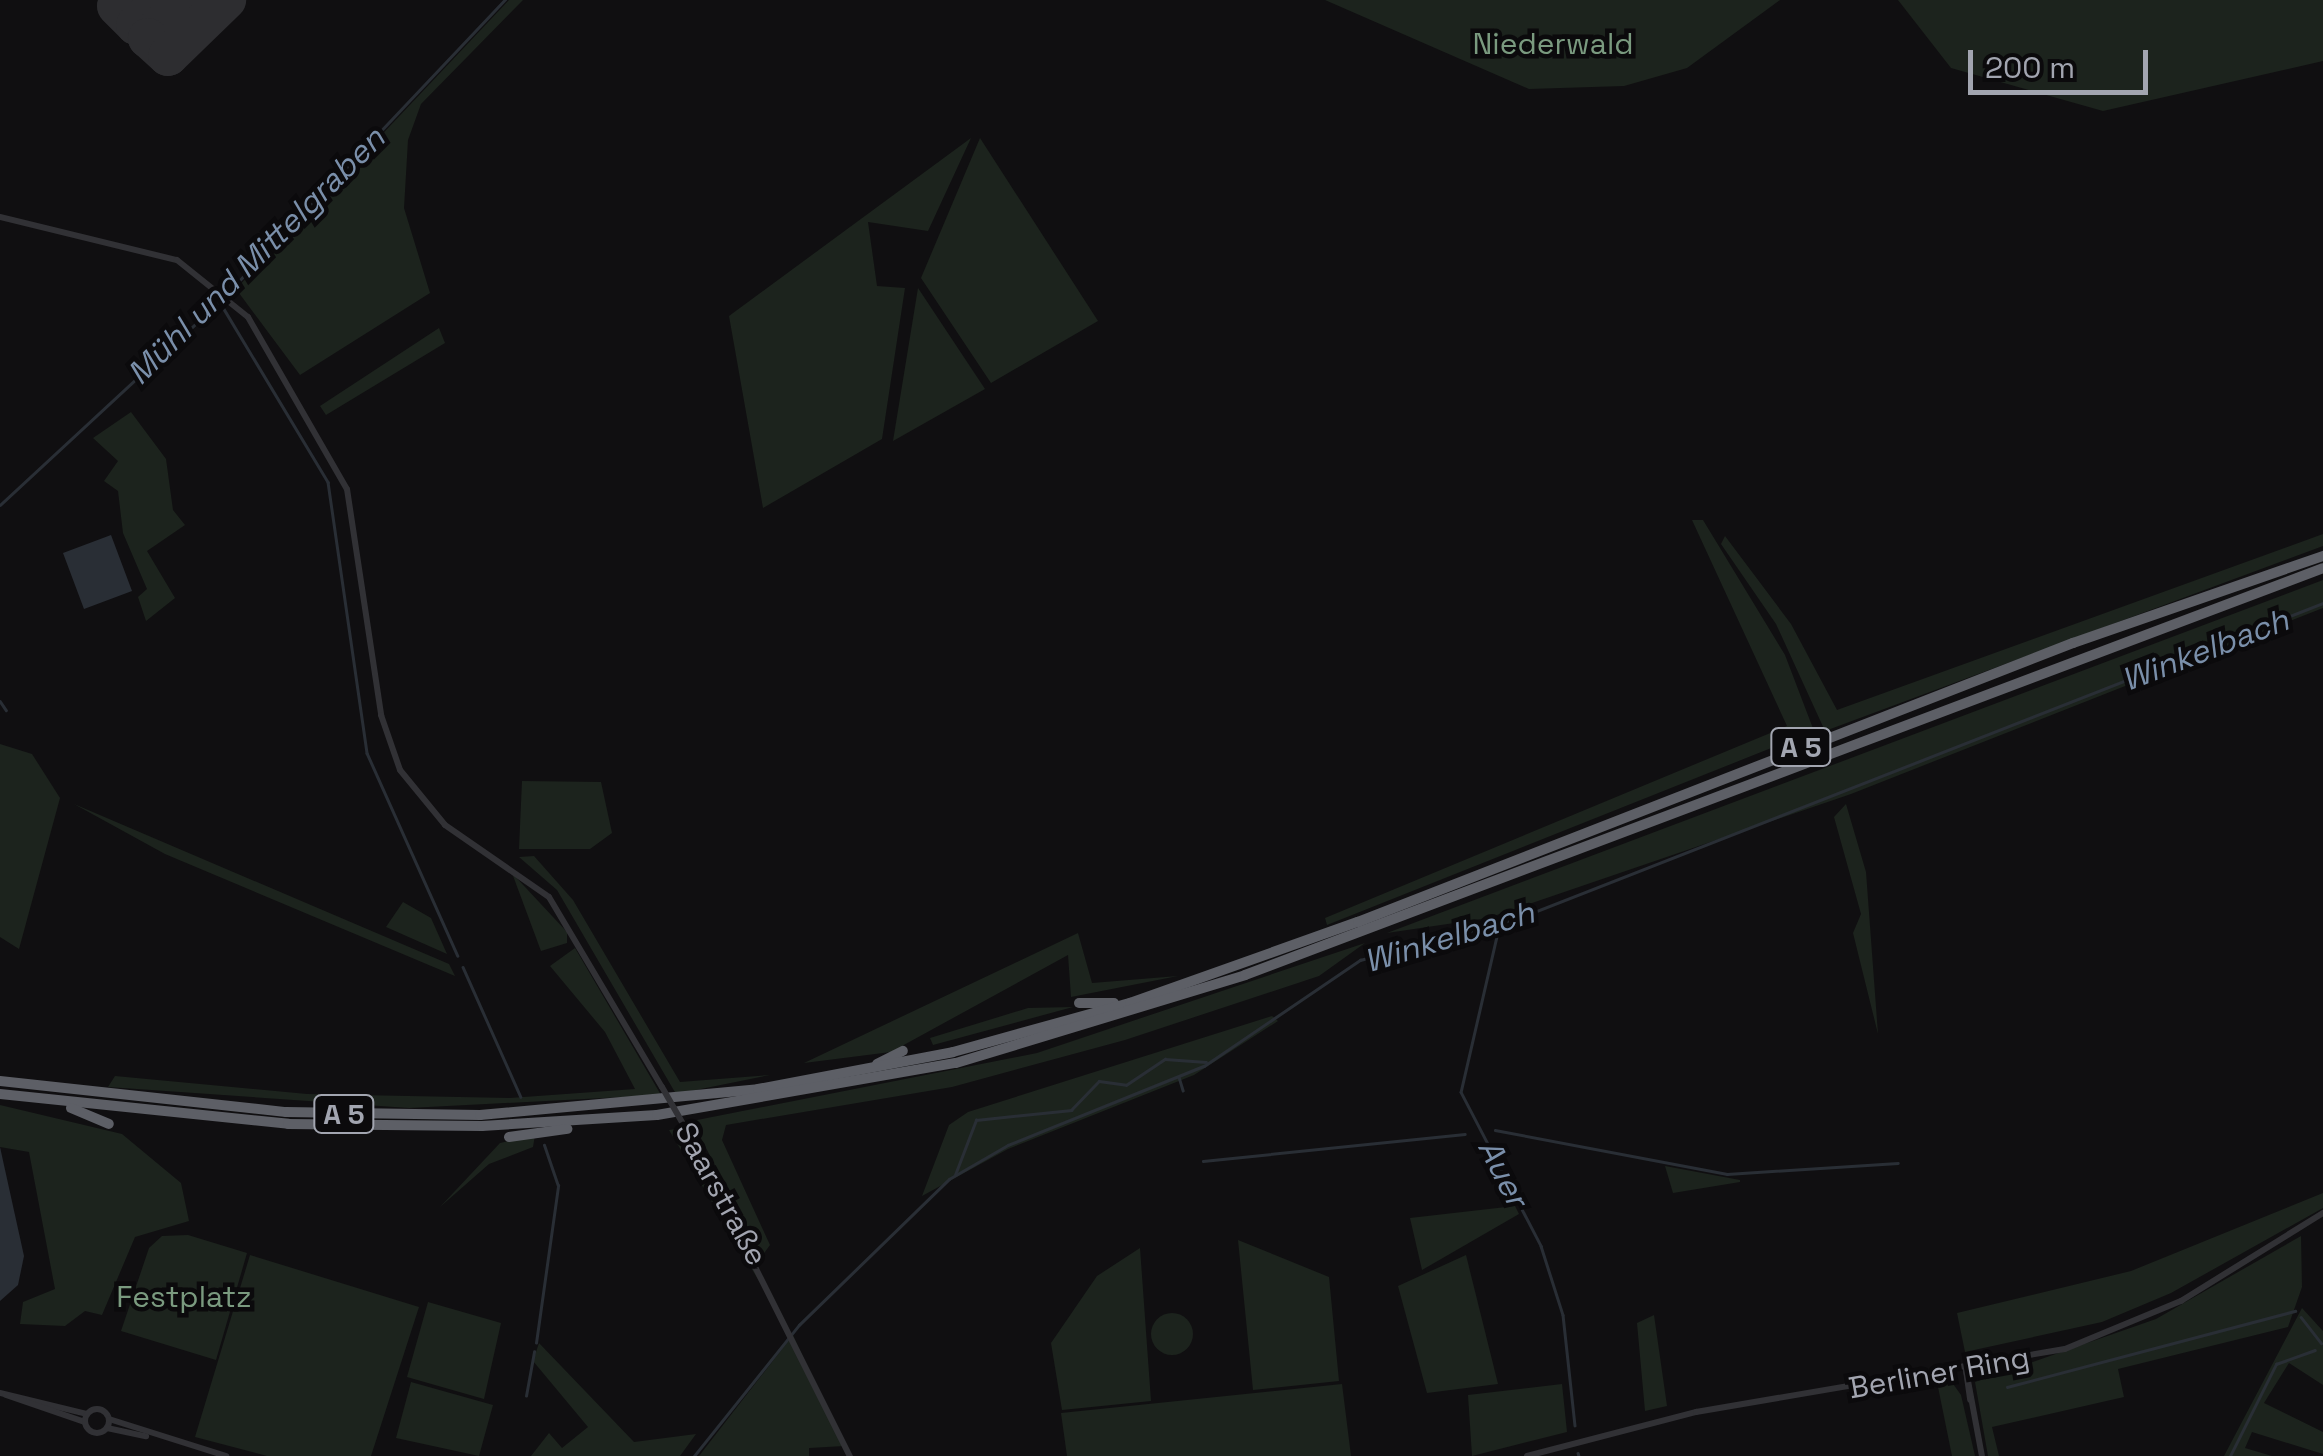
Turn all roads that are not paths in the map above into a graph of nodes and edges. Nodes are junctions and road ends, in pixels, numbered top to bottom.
1 (0, 217) edge
2 (2323, 556) edge
3 (2323, 568) edge
4 (1130, 1003) junction
5 (1079, 1004) dead end
6 (903, 1051) dead end
7 (863, 1071) junction
8 (0, 1081) edge
9 (0, 1094) edge
10 (56, 1102) junction
11 (586, 1122) junction
12 (109, 1124) dead end
13 (508, 1137) dead end
14 (2323, 1213) edge
15 (1966, 1370) junction
16 (2, 1394) edge
17 (86, 1418) junction
18 (108, 1423) junction
19 (226, 1456) edge
20 (850, 1456) edge
21 (1527, 1456) edge
22 (1982, 1456) edge

1 - 20 street, Saarstraße, bridge
2 - 4 highway, A 5
3 - 11 highway, A 5
4 - 5 highway
4 - 7 highway, A 5
6 - 7 highway
7 - 8 highway, A 5
9 - 10 highway, A 5
10 - 11 highway, A 5
10 - 12 highway
11 - 13 highway
14 - 15 street, Berliner Ring
15 - 21 street, Berliner Ring
15 - 22 street
16 - 17 street
17 - 18 street
17 - 18 street
18 - 19 street

